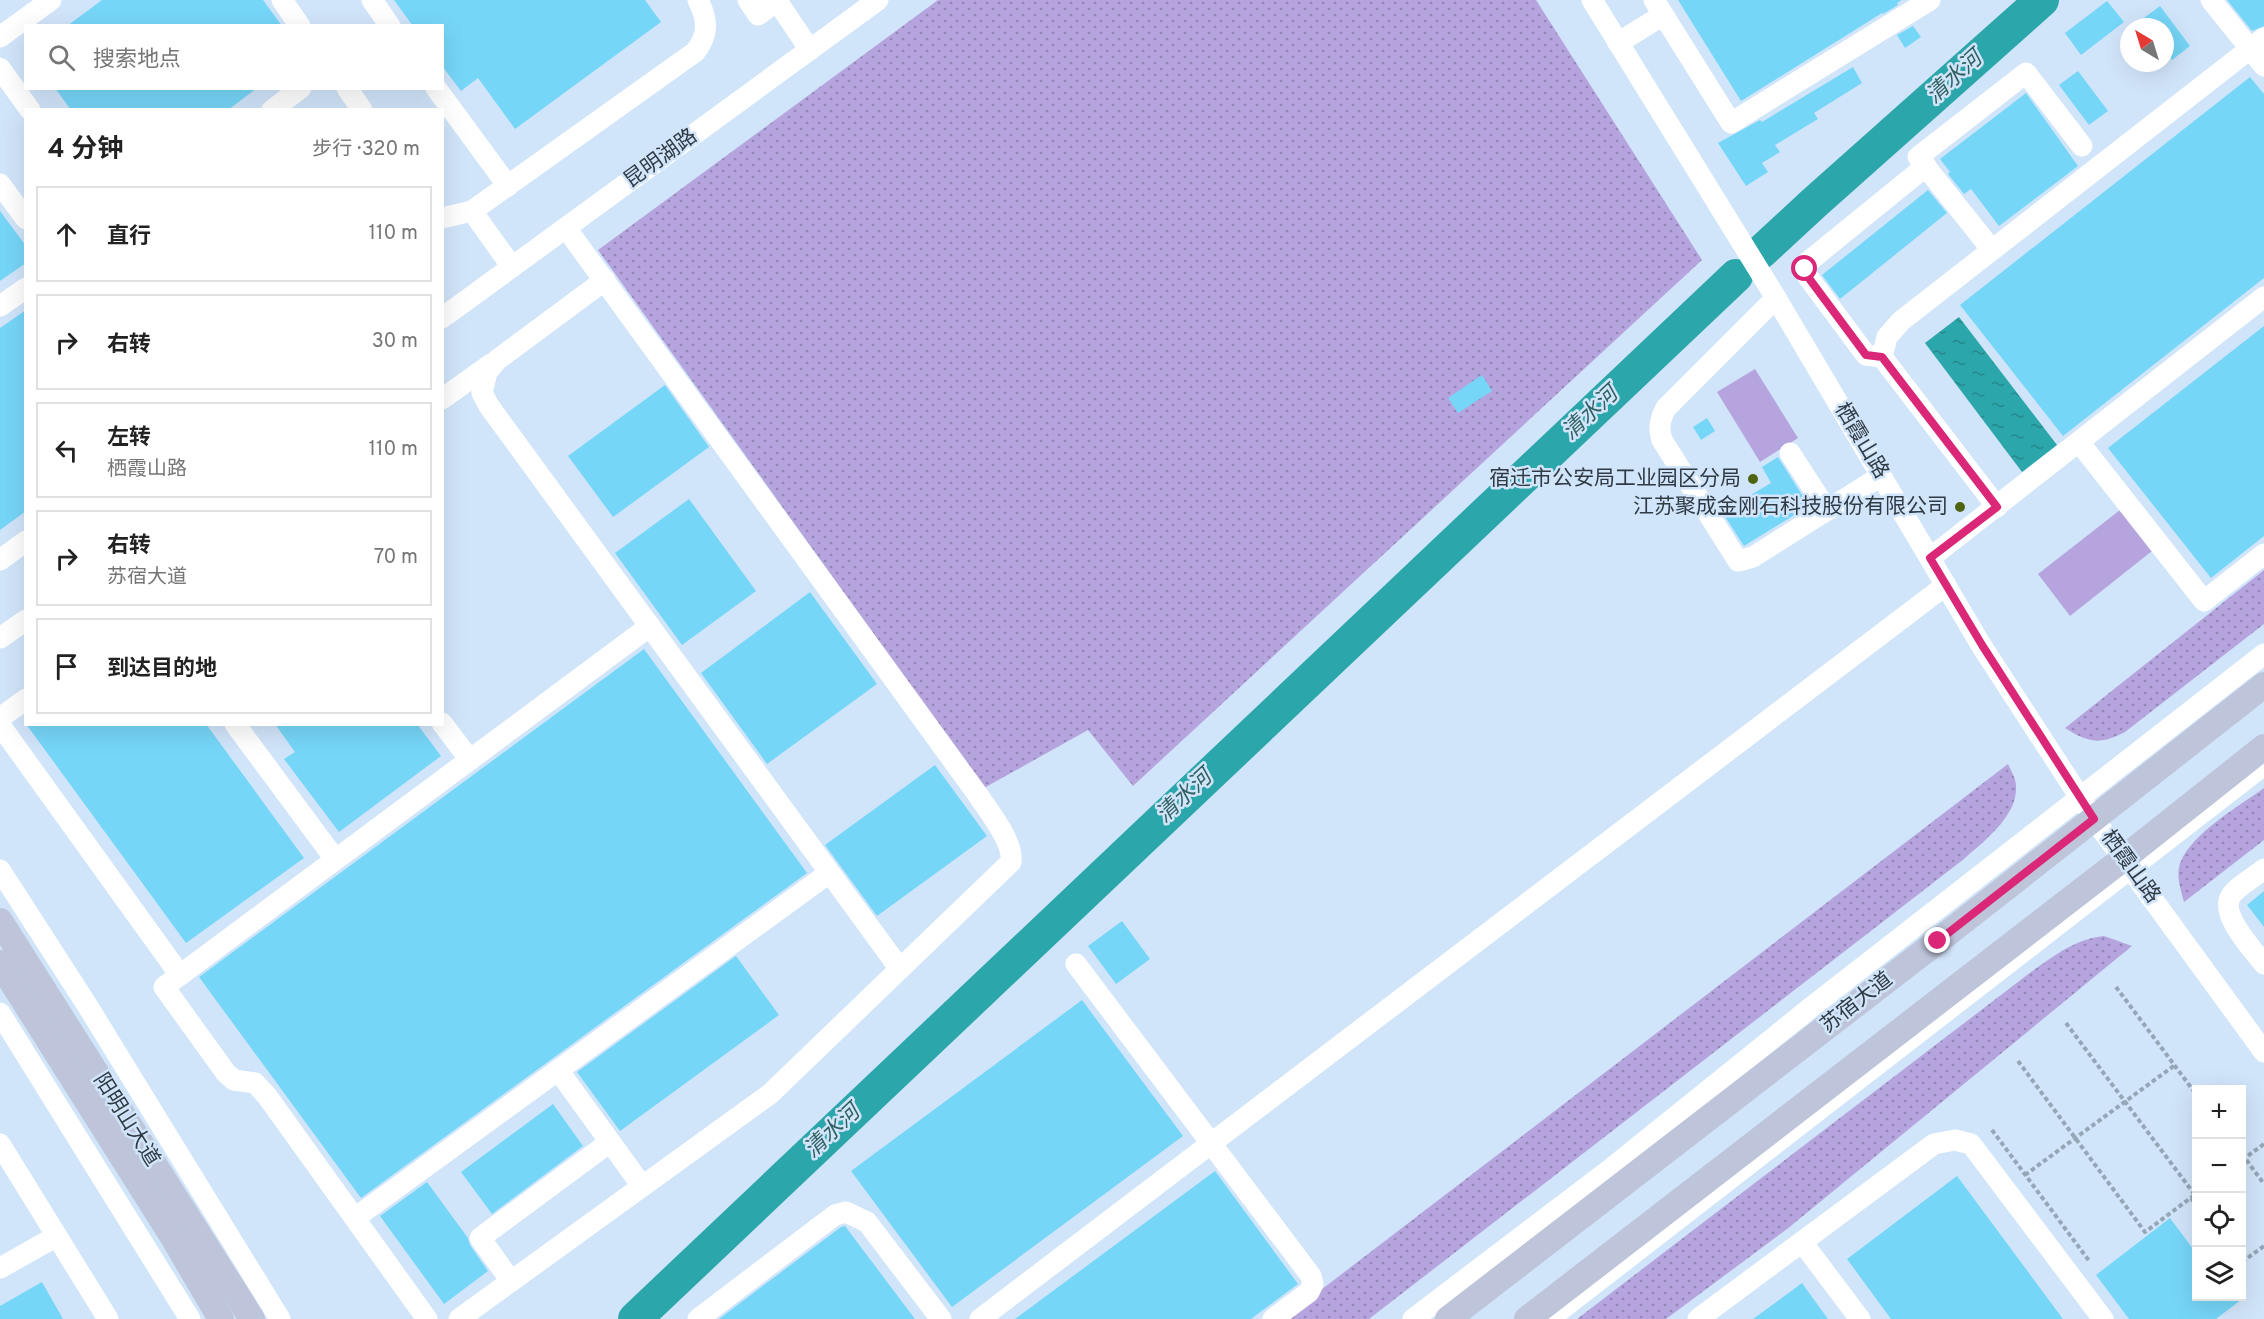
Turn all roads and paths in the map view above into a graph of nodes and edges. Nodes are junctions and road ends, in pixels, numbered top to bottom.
1 (282, 0) edge
2 (372, 0) edge
3 (698, 0) edge
4 (748, 0) edge
5 (778, 0) edge
6 (878, 0) edge
7 (1592, 0) edge
8 (1930, 0) edge
9 (2211, 0) edge
10 (45, 2) edge
11 (1658, 7) edge
12 (299, 24) edge
13 (389, 24) edge
14 (0, 37) edge
15 (1618, 43) junction
16 (2257, 44) edge
17 (810, 50) junction
18 (2264, 66) edge
19 (0, 68) edge
20 (298, 90) edge
21 (348, 90) edge
22 (437, 90) edge
23 (29, 108) edge
24 (275, 108) edge
25 (361, 108) edge
26 (2082, 146) dead end
27 (1926, 166) junction
28 (0, 184) edge
29 (507, 186) junction
30 (472, 211) junction
31 (24, 216) edge
32 (444, 218) edge
33 (566, 228) junction
34 (1992, 250) junction
35 (512, 267) junction
36 (604, 280) junction
37 (24, 289) edge
38 (2264, 297) edge
39 (1776, 298) junction
40 (0, 306) edge
41 (444, 317) edge
42 (1882, 357) junction
43 (497, 360) junction
44 (444, 398) edge
45 (2079, 442) junction
46 (1790, 453) dead end
47 (1881, 476) junction
48 (1997, 507) junction
49 (1827, 510) junction
50 (24, 542) edge
51 (2264, 554) edge
52 (1930, 558) junction
53 (0, 560) edge
54 (1946, 585) junction
55 (24, 621) edge
56 (650, 626) junction
57 (0, 638) edge
58 (2264, 654) edge
59 (2264, 685) edge
60 (24, 700) edge
61 (0, 718) edge
62 (0, 726) edge
63 (236, 726) edge
64 (444, 726) edge
65 (2264, 747) edge
66 (470, 760) junction
67 (2264, 765) edge
68 (2080, 798) junction
69 (2094, 819) junction
70 (335, 859) junction
71 (2127, 864) junction
72 (2264, 869) edge
73 (0, 870) edge
74 (829, 873) junction
75 (0, 921) edge
76 (0, 963) edge
77 (1076, 964) dead end
78 (2264, 964) edge
79 (900, 969) junction
80 (180, 975) junction
81 (2116, 987) dead end
82 (0, 1013) edge
83 (2066, 1023) dead end
84 (2264, 1052) edge
85 (2018, 1061) dead end
86 (2175, 1065) junction
87 (558, 1070) junction
88 (2192, 1088) edge
89 (2125, 1102) junction
90 (1992, 1130) dead end
91 (2075, 1138) junction
92 (610, 1142) junction
93 (1211, 1143) junction
94 (0, 1144) edge
95 (2264, 1144) edge
96 (2246, 1155) edge
97 (2246, 1162) edge
98 (2025, 1175) junction
99 (2264, 1184) edge
100 (642, 1186) junction
101 (2192, 1193) edge
102 (2192, 1197) edge
103 (355, 1218) junction
104 (57, 1236) junction
105 (1803, 1242) junction
106 (2264, 1246) edge
107 (2246, 1259) edge
108 (2090, 1262) dead end
109 (0, 1269) edge
110 (511, 1281) junction
111 (108, 1319) edge
112 (190, 1319) edge
113 (221, 1319) edge
114 (252, 1319) edge
115 (280, 1319) edge
116 (427, 1319) edge
117 (459, 1319) edge
118 (698, 1319) edge
119 (940, 1319) edge
120 (980, 1319) edge
121 (1273, 1319) edge
122 (1413, 1319) edge
123 (1449, 1319) edge
124 (1527, 1319) edge
125 (1549, 1319) edge
126 (1698, 1319) edge
127 (1860, 1319) edge
128 (2103, 1319) edge

1 - 12 street
2 - 13 street
3 - 29 street
4 - 5 street
5 - 17 street
6 - 17 street, 昆明湖路
7 - 15 street, 栖霞山路
8 - 11 street
9 - 16 street
10 - 14 street
11 - 15 street
15 - 39 street, 栖霞山路
16 - 18 street
16 - 34 street
17 - 33 street, 昆明湖路
19 - 23 street
20 - 24 street
21 - 25 street
22 - 29 street
26 - 27 street
27 - 34 street
27 - 42 street
28 - 31 street
29 - 30 street
30 - 32 street
30 - 35 street
33 - 35 street, 昆明湖路
33 - 36 street
34 - 42 street
35 - 41 street, 昆明湖路
36 - 43 street
36 - 79 street
37 - 40 street
38 - 45 street
39 - 47 street, 栖霞山路
39 - 49 street
42 - 48 street
43 - 44 street
43 - 56 street
45 - 48 street
45 - 51 street
46 - 49 street
47 - 49 street
47 - 52 street, 栖霞山路
48 - 52 street
50 - 53 street
52 - 54 street, 栖霞山路
54 - 68 street, 栖霞山路
54 - 93 street
55 - 57 street
56 - 66 street
56 - 74 street
58 - 68 street
59 - 69 main road, 苏宿大道
60 - 61 street
62 - 80 street
63 - 70 street
64 - 66 street
65 - 71 main road
66 - 70 street
67 - 71 street
68 - 69 street, 栖霞山路
68 - 122 street
69 - 71 street, 栖霞山路
69 - 123 main road, 苏宿大道
70 - 80 street
71 - 84 street, 栖霞山路
71 - 124 main road
71 - 125 street
72 - 78 street
73 - 115 street
74 - 79 street
74 - 87 street
75 - 114 main road, 阳明山大道
76 - 113 main road, 阳明山大道
77 - 93 street
79 - 100 street
80 - 103 street
81 - 86 path
82 - 112 street
83 - 89 path
85 - 91 path
86 - 88 path
86 - 89 path
87 - 92 street
87 - 103 street
89 - 91 path
89 - 101 path
90 - 98 path
91 - 98 path
91 - 102 path
92 - 100 street
92 - 110 street
93 - 120 street
93 - 121 street
94 - 104 street
95 - 96 path
97 - 99 path
98 - 108 path
100 - 110 street
103 - 116 street
104 - 109 street
104 - 111 street
105 - 126 street
105 - 127 street
105 - 128 street
106 - 107 path
110 - 117 street
118 - 119 street

